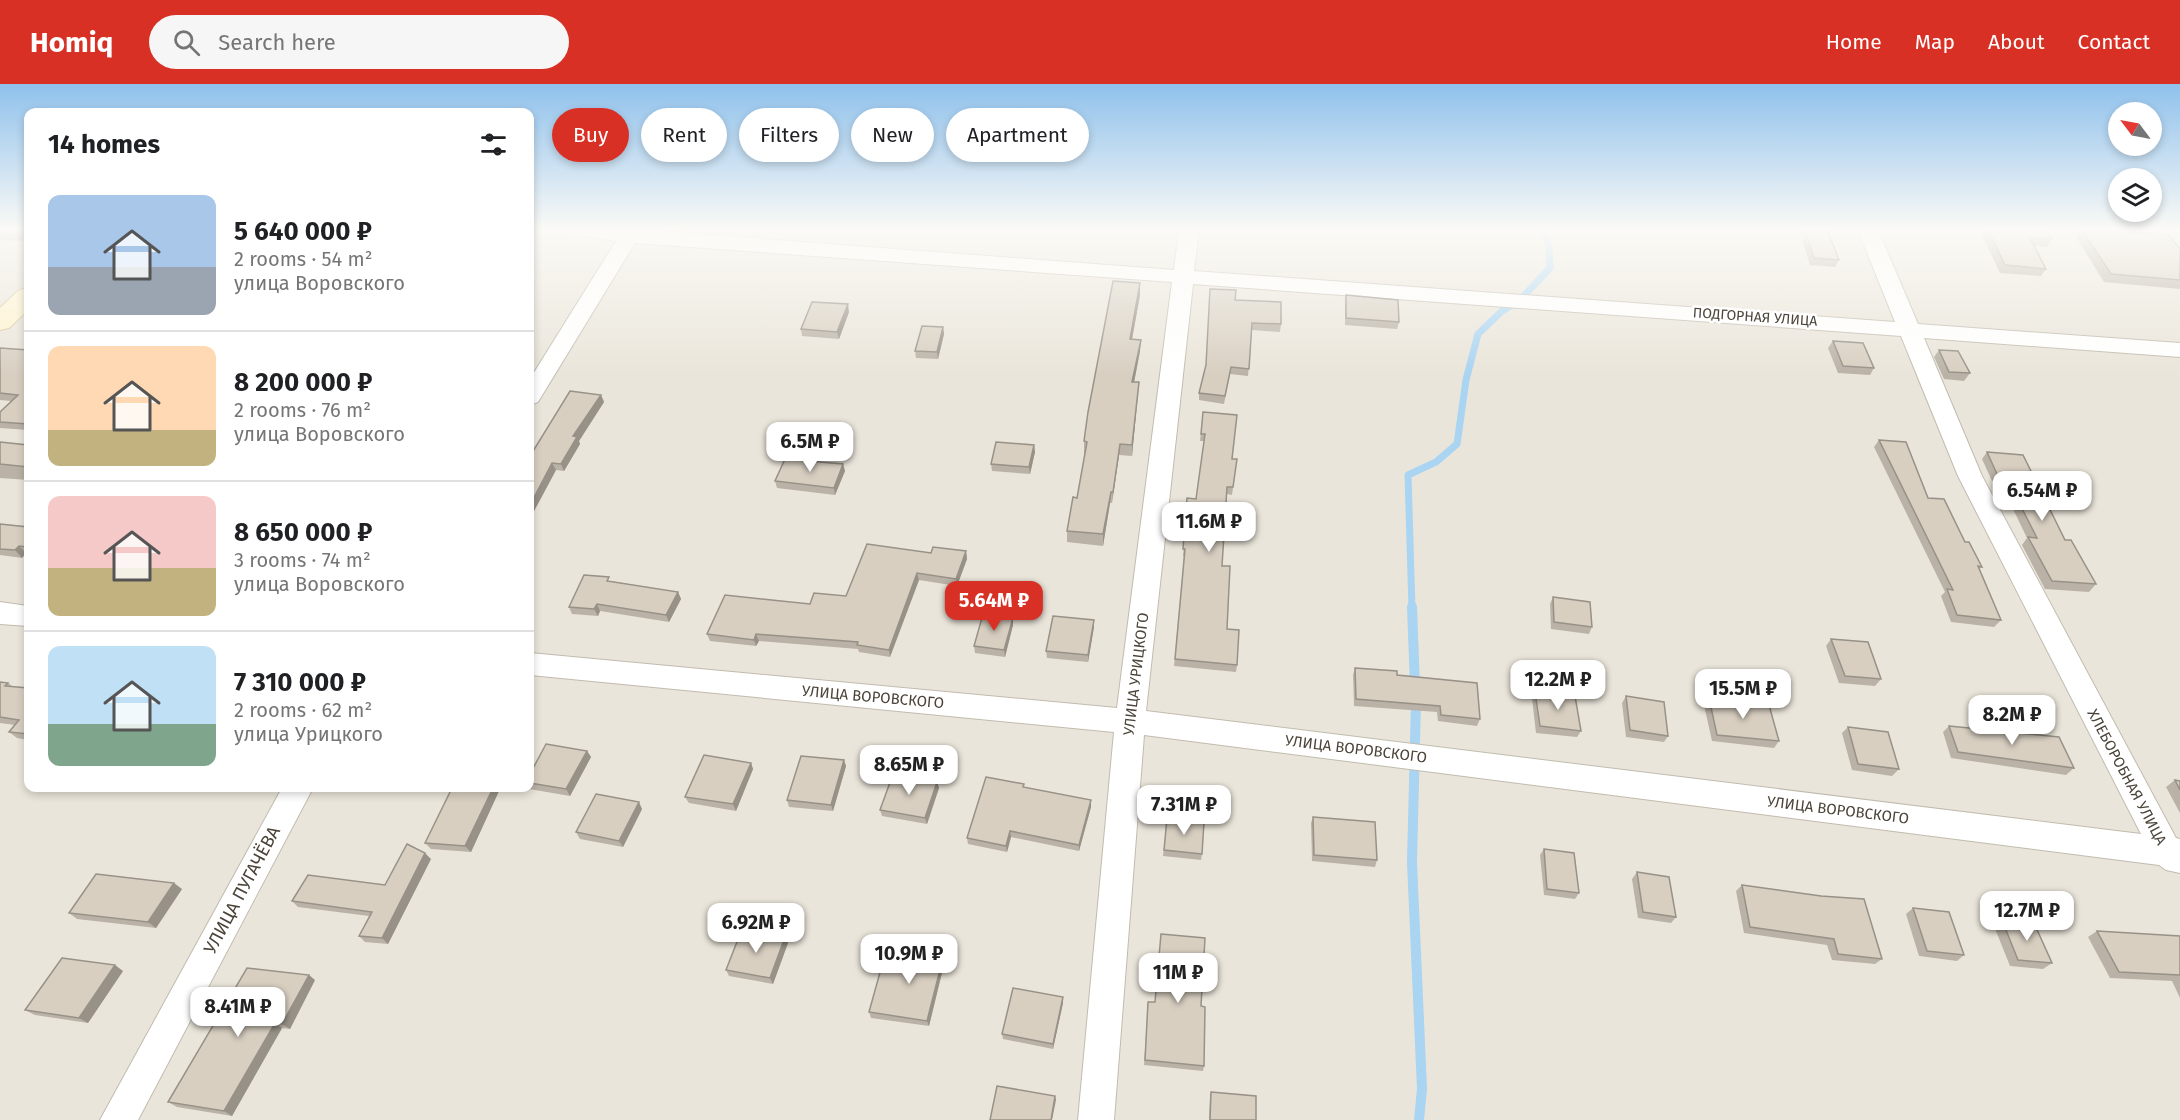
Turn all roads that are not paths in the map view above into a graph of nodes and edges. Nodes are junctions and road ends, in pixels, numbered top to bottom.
1 (603, 278) edge
2 (1185, 278) edge
3 (1204, 278) edge
4 (1889, 278) edge
5 (24, 300) edge
6 (0, 322) edge
7 (1910, 329) junction
8 (2180, 350) edge
9 (534, 391) edge
10 (0, 613) edge
11 (24, 616) edge
12 (534, 664) edge
13 (1130, 721) junction
14 (296, 792) edge
15 (2175, 855) edge
16 (118, 1120) edge
17 (1096, 1120) edge

1 - 9 street
2 - 13 street, УЛИЦА УРИЦКОГО
3 - 7 street, ПОДГОРНАЯ УЛИЦА
4 - 7 street, ХЛЕБОРОБНАЯ УЛИЦА
5 - 6 street
7 - 8 street, ПОДГОРНАЯ УЛИЦА
7 - 15 street, ХЛЕБОРОБНАЯ УЛИЦА
10 - 11 street
12 - 13 street, УЛИЦА ВОРОВСКОГО
13 - 15 street, УЛИЦА ВОРОВСКОГО
13 - 17 street, УЛИЦА УРИЦКОГО
14 - 16 street, УЛИЦА ПУГАЧЁВА

